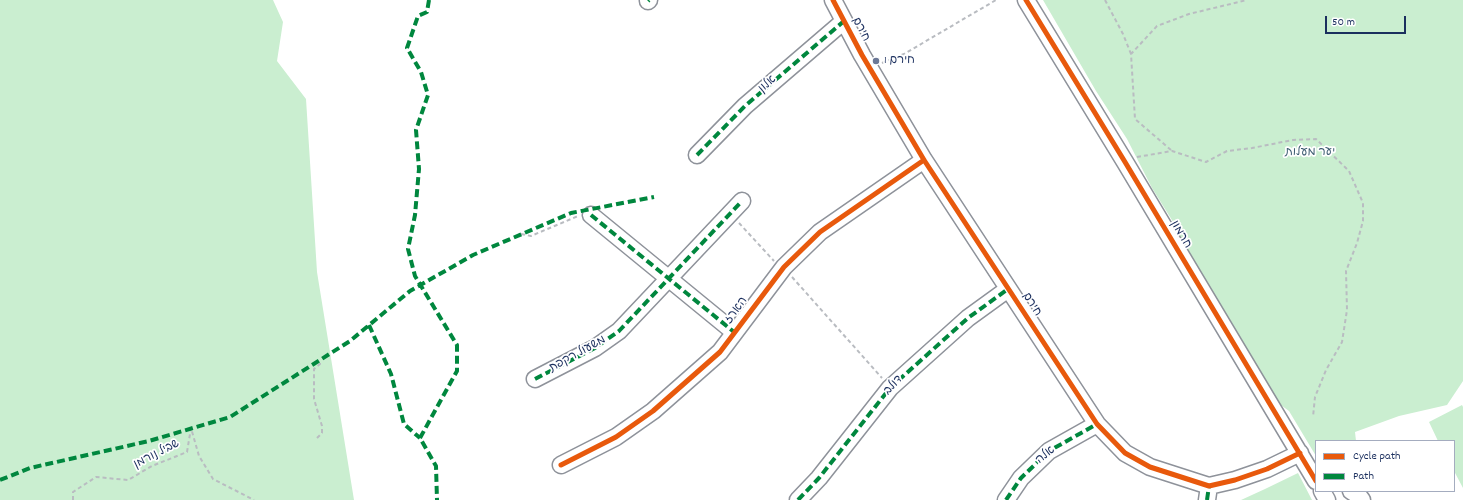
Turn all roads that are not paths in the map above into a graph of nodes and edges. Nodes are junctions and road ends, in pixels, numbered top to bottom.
1 (833, 0) edge
2 (1026, 0) edge
3 (844, 21) junction
4 (697, 155) dead end
5 (924, 160) junction
6 (742, 201) dead end
7 (591, 215) road end
8 (669, 279) junction
9 (1008, 289) junction
10 (734, 332) junction
11 (535, 379) dead end
12 (1097, 424) junction
13 (1300, 453) junction
14 (561, 465) dead end
15 (1315, 478) edge
16 (1353, 492) edge
17 (1208, 493) edge
18 (798, 500) edge
19 (1006, 500) edge
20 (1362, 500) edge

1 - 3 street, חירם
2 - 13 street, חרמון
3 - 4 street, אלון
3 - 5 street, חירם
5 - 9 street, חירם
5 - 10 street, הארז
6 - 8 street, משעול רקפת
7 - 8 street
8 - 10 street
8 - 11 street, משעול רקפת
9 - 12 street, חירם
9 - 18 street, דולב
10 - 14 street, הארז
12 - 17 street, חירם
12 - 19 street, אלה
13 - 15 street, חרמון
13 - 17 street, חירם
16 - 20 street

